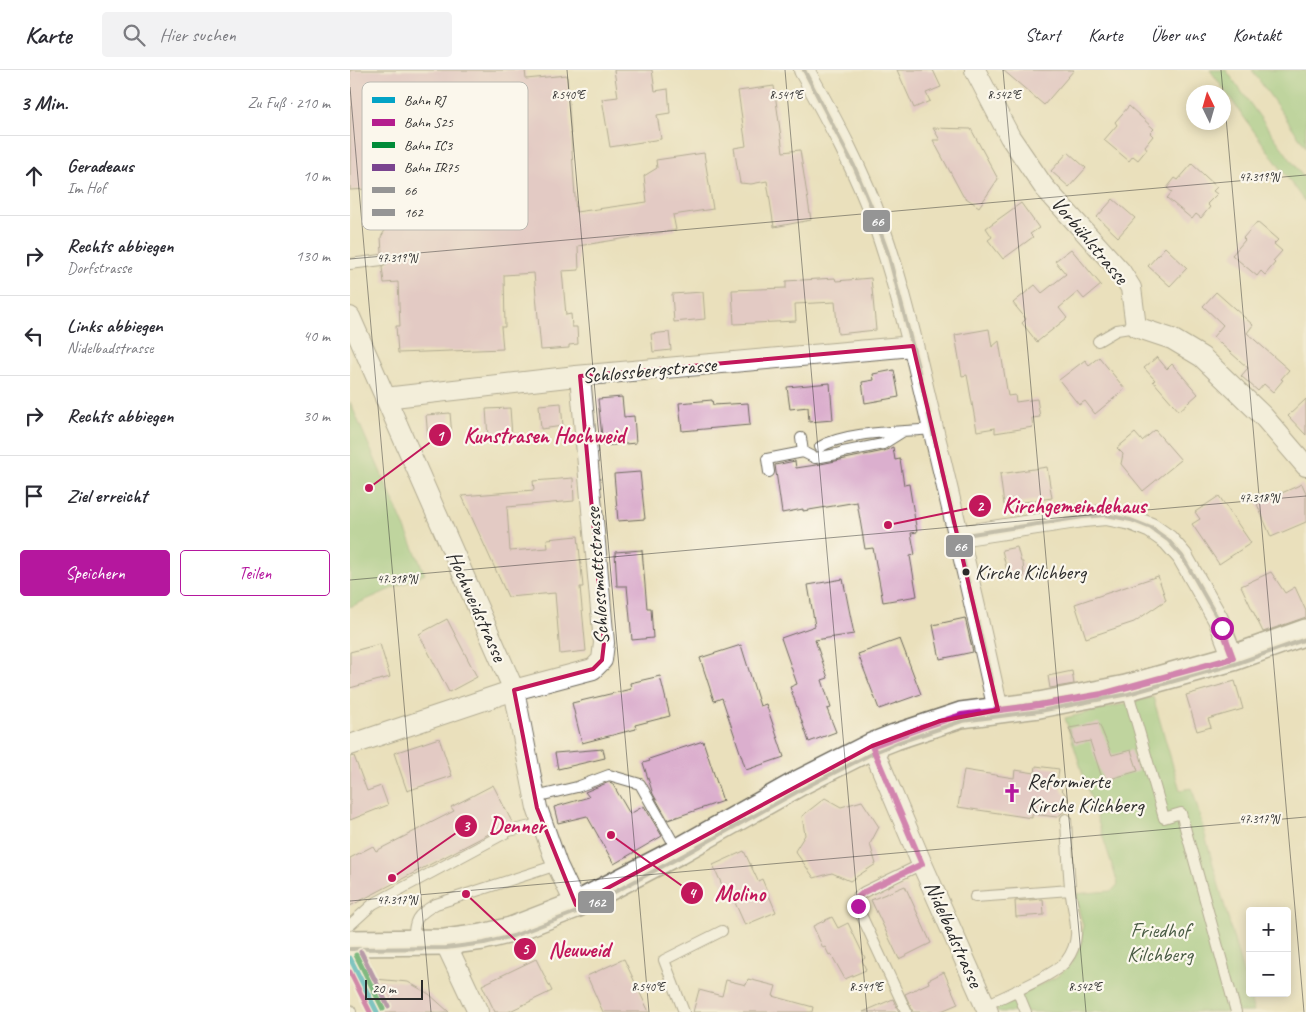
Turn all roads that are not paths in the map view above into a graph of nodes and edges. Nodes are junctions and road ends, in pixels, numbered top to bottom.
1 (804, 70) edge
2 (975, 70) edge
3 (382, 260) dead end
4 (350, 264) edge
5 (350, 317) edge
6 (1136, 327) junction
7 (1098, 341) dead end
8 (913, 346) junction
9 (580, 376) junction
10 (385, 398) junction
11 (933, 429) junction
12 (902, 432) junction
13 (801, 438) dead end
14 (820, 447) dead end
15 (803, 452) junction
16 (1306, 466) edge
17 (769, 472) dead end
18 (959, 536) junction
19 (1306, 632) edge
20 (1233, 658) junction
21 (1126, 688) junction
22 (514, 690) junction
23 (998, 710) junction
24 (350, 745) edge
25 (872, 746) junction
26 (535, 797) junction
27 (1066, 819) dead end
28 (541, 820) junction
29 (678, 852) junction
30 (922, 864) junction
31 (557, 865) junction
32 (1070, 890) junction
33 (975, 897) dead end
34 (576, 905) junction
35 (350, 925) edge
36 (722, 931) dead end
37 (445, 942) junction
38 (350, 943) edge
39 (413, 943) junction
40 (1017, 990) junction
41 (987, 1008) edge
42 (906, 1011) edge
43 (478, 1012) edge
44 (684, 1012) edge
45 (1026, 1012) edge
46 (1236, 1012) edge

1 - 8 street
2 - 6 street, Vorbühlstrasse
3 - 4 lane
5 - 10 street, Hochweidstrasse
6 - 7 lane
6 - 16 street
8 - 9 street, Schlossbergstrasse
8 - 11 street
9 - 10 street, Schlossbergstrasse
9 - 22 street, Schlossmattstrasse
10 - 22 street, Hochweidstrasse
11 - 12 lane
11 - 18 street
12 - 14 lane
12 - 15 lane
13 - 15 lane
15 - 17 lane
18 - 20 street
18 - 23 street
19 - 20 street
20 - 21 street
21 - 23 street
21 - 46 lane
22 - 24 street, Schlossmattstrasse
22 - 26 street, Hochweidstrasse
23 - 25 street
25 - 29 street
25 - 30 street, Nidelbadstrasse
26 - 28 street, Hochweidstrasse
26 - 29 lane
27 - 32 lane
28 - 31 street, Hochweidstrasse
28 - 35 lane
29 - 34 street
30 - 41 street, Nidelbadstrasse
30 - 42 lane
31 - 34 street, Hochweidstrasse
31 - 39 lane
32 - 33 lane
32 - 40 lane
34 - 37 street
36 - 44 lane
37 - 39 street
37 - 43 street
38 - 39 street
40 - 41 lane
40 - 45 lane

